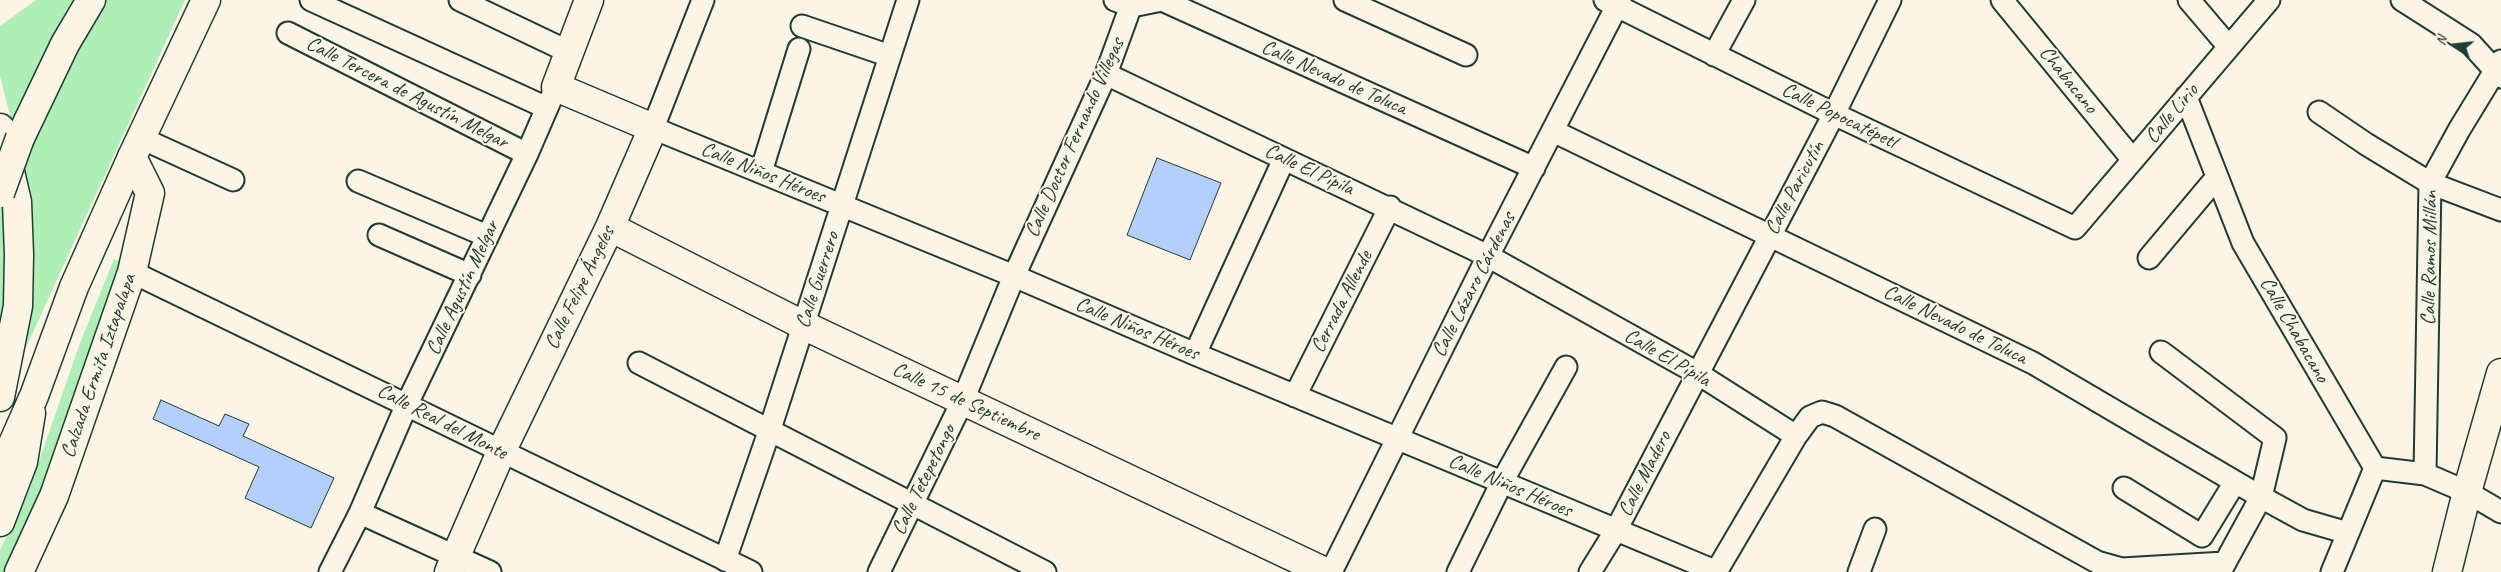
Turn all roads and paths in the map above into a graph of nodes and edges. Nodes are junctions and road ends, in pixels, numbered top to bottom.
1 (91, 0) edge
2 (206, 0) edge
3 (311, 0) edge
4 (460, 0) edge
5 (589, 0) edge
6 (703, 0) edge
7 (908, 0) edge
8 (1345, 0) edge
9 (1744, 0) edge
10 (1890, 0) edge
11 (2002, 0) edge
12 (2189, 0) edge
13 (2269, 0) edge
14 (2402, 0) edge
15 (1127, 2) edge
16 (1614, 2) edge
17 (802, 26) dead end
18 (288, 33) dead end
19 (2229, 47) junction
20 (800, 49) dead end
21 (569, 52) junction
22 (1466, 55) dead end
23 (1714, 55) junction
24 (890, 56) junction
25 (2499, 69) edge
26 (1106, 74) junction
27 (551, 97) junction
28 (2186, 97) junction
29 (2319, 112) dead end
30 (1834, 114) junction
31 (0, 128) edge
32 (654, 128) junction
33 (1553, 131) junction
34 (136, 148) junction
35 (526, 154) junction
36 (1284, 159) junction
37 (2133, 160) junction
38 (1534, 168) junction
39 (761, 172) junction
40 (2217, 177) junction
41 (233, 180) dead end
42 (358, 180) dead end
43 (2430, 183) junction
44 (0, 192) edge
45 (842, 206) junction
46 (1390, 208) junction
47 (2501, 210) edge
48 (610, 227) junction
49 (2075, 228) joint
50 (379, 235) dead end
51 (1771, 235) junction
52 (487, 236) junction
53 (1488, 256) junction
54 (2149, 258) dead end
55 (132, 272) junction
56 (470, 275) junction
57 (1014, 276) junction
58 (803, 325) junction
59 (2161, 352) dead end
60 (1195, 354) junction
61 (639, 363) dead end
62 (1566, 366) dead end
63 (1697, 373) junction
64 (2501, 373) edge
65 (34, 396) junction
66 (1295, 396) junction
67 (0, 397) edge
68 (963, 400) junction
69 (407, 404) junction
70 (770, 429) junction
71 (1796, 436) junction
72 (1398, 439) junction
73 (501, 452) junction
74 (2375, 468) junction
75 (0, 472) edge
76 (2425, 474) junction
77 (1502, 482) junction
78 (2235, 482) junction
79 (2124, 488) dead end
80 (2467, 492) junction
81 (2261, 497) junction
82 (912, 505) junction
83 (2501, 512) edge
84 (360, 513) junction
85 (0, 522) edge
86 (1875, 529) dead end
87 (1616, 530) junction
88 (2348, 533) junction
89 (725, 560) junction
90 (452, 564) edge
91 (2222, 567) edge
92 (23, 571) edge
93 (330, 572) edge
94 (490, 572) edge
95 (751, 572) edge
96 (879, 572) edge
97 (1045, 572) edge
98 (1325, 572) edge
99 (1332, 572) edge
100 (1458, 572) edge
101 (1590, 572) edge
102 (1716, 572) edge
103 (1859, 572) edge
104 (2332, 572) edge
105 (2447, 572) edge

1 - 44 main road, bridge
2 - 34 main road, Calzada Ermita Iztapalapa
3 - 27 street
4 - 21 street
5 - 21 main road, Calle Agustín Melgar
6 - 32 street, Calle Felipe Ángeles
7 - 24 street, Calle Guerrero
8 - 22 street
9 - 23 street
10 - 30 street, Calle Paricutín
11 - 37 street, Chabacano
12 - 19 street
13 - 19 street, Calle Lirio
14 - 25 street
15 - 26 street, Calle Doctor Fernando Villegas
15 - 38 street, Calle Nevado de Toluca
16 - 23 street, Calle Popocatépetl
16 - 33 street, Calle Lázaro Cárdenas
17 - 24 street
18 - 35 street, Calle Tercera de Agustín Melgar
19 - 28 street, Calle Lirio
20 - 39 street
21 - 27 main road, Calle Agustín Melgar
23 - 30 street, Calle Popocatépetl
24 - 45 street, Calle Guerrero
25 - 43 street, Calle Ramos Millán
26 - 36 street, Calle El Pípila
26 - 57 street, Calle Doctor Fernando Villegas
27 - 32 main road, Calle Niños Héroes
27 - 35 street, Calle Agustín Melgar
28 - 37 street, Calle Lirio
28 - 40 street, Calle Chabacano
29 - 43 street
30 - 49 street, Calle Popocatépetl
30 - 51 street, Calle Paricutín
31 - 67 main road
32 - 39 street, Calle Niños Héroes
32 - 48 main road, Calle Felipe Ángeles
33 - 38 street, Calle Lázaro Cárdenas
33 - 51 street, Calle Nevado de Toluca
34 - 41 street
34 - 55 main road, Calzada Ermita Iztapalapa
34 - 65 main road, Calzada Ermita Iztapalapa
35 - 52 street, Calle Agustín Melgar
36 - 46 street, Calle El Pípila
36 - 60 street
37 - 49 street, Calle Lirio
38 - 53 street, Calle Lázaro Cárdenas
39 - 45 street, Calle Niños Héroes
40 - 54 street
40 - 74 street, Calle Chabacano
42 - 52 street
43 - 47 street
43 - 76 street, Calle Ramos Millán
45 - 57 street, Calle Niños Héroes
45 - 58 street, Calle Guerrero
46 - 53 street, Calle El Pípila
46 - 66 street, Cerrada Allende
48 - 58 main road, Calle 15 de Septiembre
48 - 73 main road, Calle Felipe Ángeles
50 - 56 street
51 - 63 street, Calle Paricutín
51 - 78 street, Calle Nevado de Toluca
52 - 56 street, Calle Agustín Melgar
53 - 63 street, Calle El Pípila
53 - 72 street, Calle Lázaro Cárdenas
55 - 69 street, Calle Real del Monte
55 - 92 main road, Calzada Ermita Iztapalapa
56 - 69 street, Calle Agustín Melgar
57 - 60 street, Calle Niños Héroes
57 - 68 street, Calle Tetepetongo
58 - 68 main road, Calle 15 de Septiembre
58 - 70 street, Calle Guerrero
59 - 81 street
60 - 66 street, Calle Niños Héroes
61 - 70 street
62 - 77 street
63 - 71 street, Calle El Pípila
63 - 87 street, Calle Madero
64 - 80 main road
65 - 75 main road
65 - 85 main road, Calzada Ermita Iztapalapa
66 - 72 street, Calle Niños Héroes
68 - 82 street, Calle Tetepetongo
68 - 98 main road, Calle 15 de Septiembre
69 - 73 street, Calle Real del Monte
69 - 84 street, Calle Agustín Melgar
70 - 82 street
70 - 89 street, Calle Guerrero
71 - 91 street
71 - 102 street
72 - 77 street, Calle Niños Héroes
72 - 99 street, Calle Lázaro Cárdenas
73 - 89 street, Calle Real del Monte
73 - 90 main road, Calle Felipe Ángeles
74 - 76 street
74 - 88 street
76 - 80 street
77 - 87 street, Calle Niños Héroes
77 - 100 street
78 - 79 street
78 - 81 street, Calle Nevado de Toluca
80 - 83 street
80 - 105 main road
81 - 88 street, Calle Nevado de Toluca
81 - 91 street
82 - 96 street, Calle Tetepetongo
82 - 97 street
84 - 90 street
84 - 93 street, Calle Agustín Melgar
86 - 103 street
87 - 101 street, Calle Madero
87 - 102 street, Calle Niños Héroes
88 - 104 street
89 - 95 street, Calle Real del Monte
90 - 94 street

